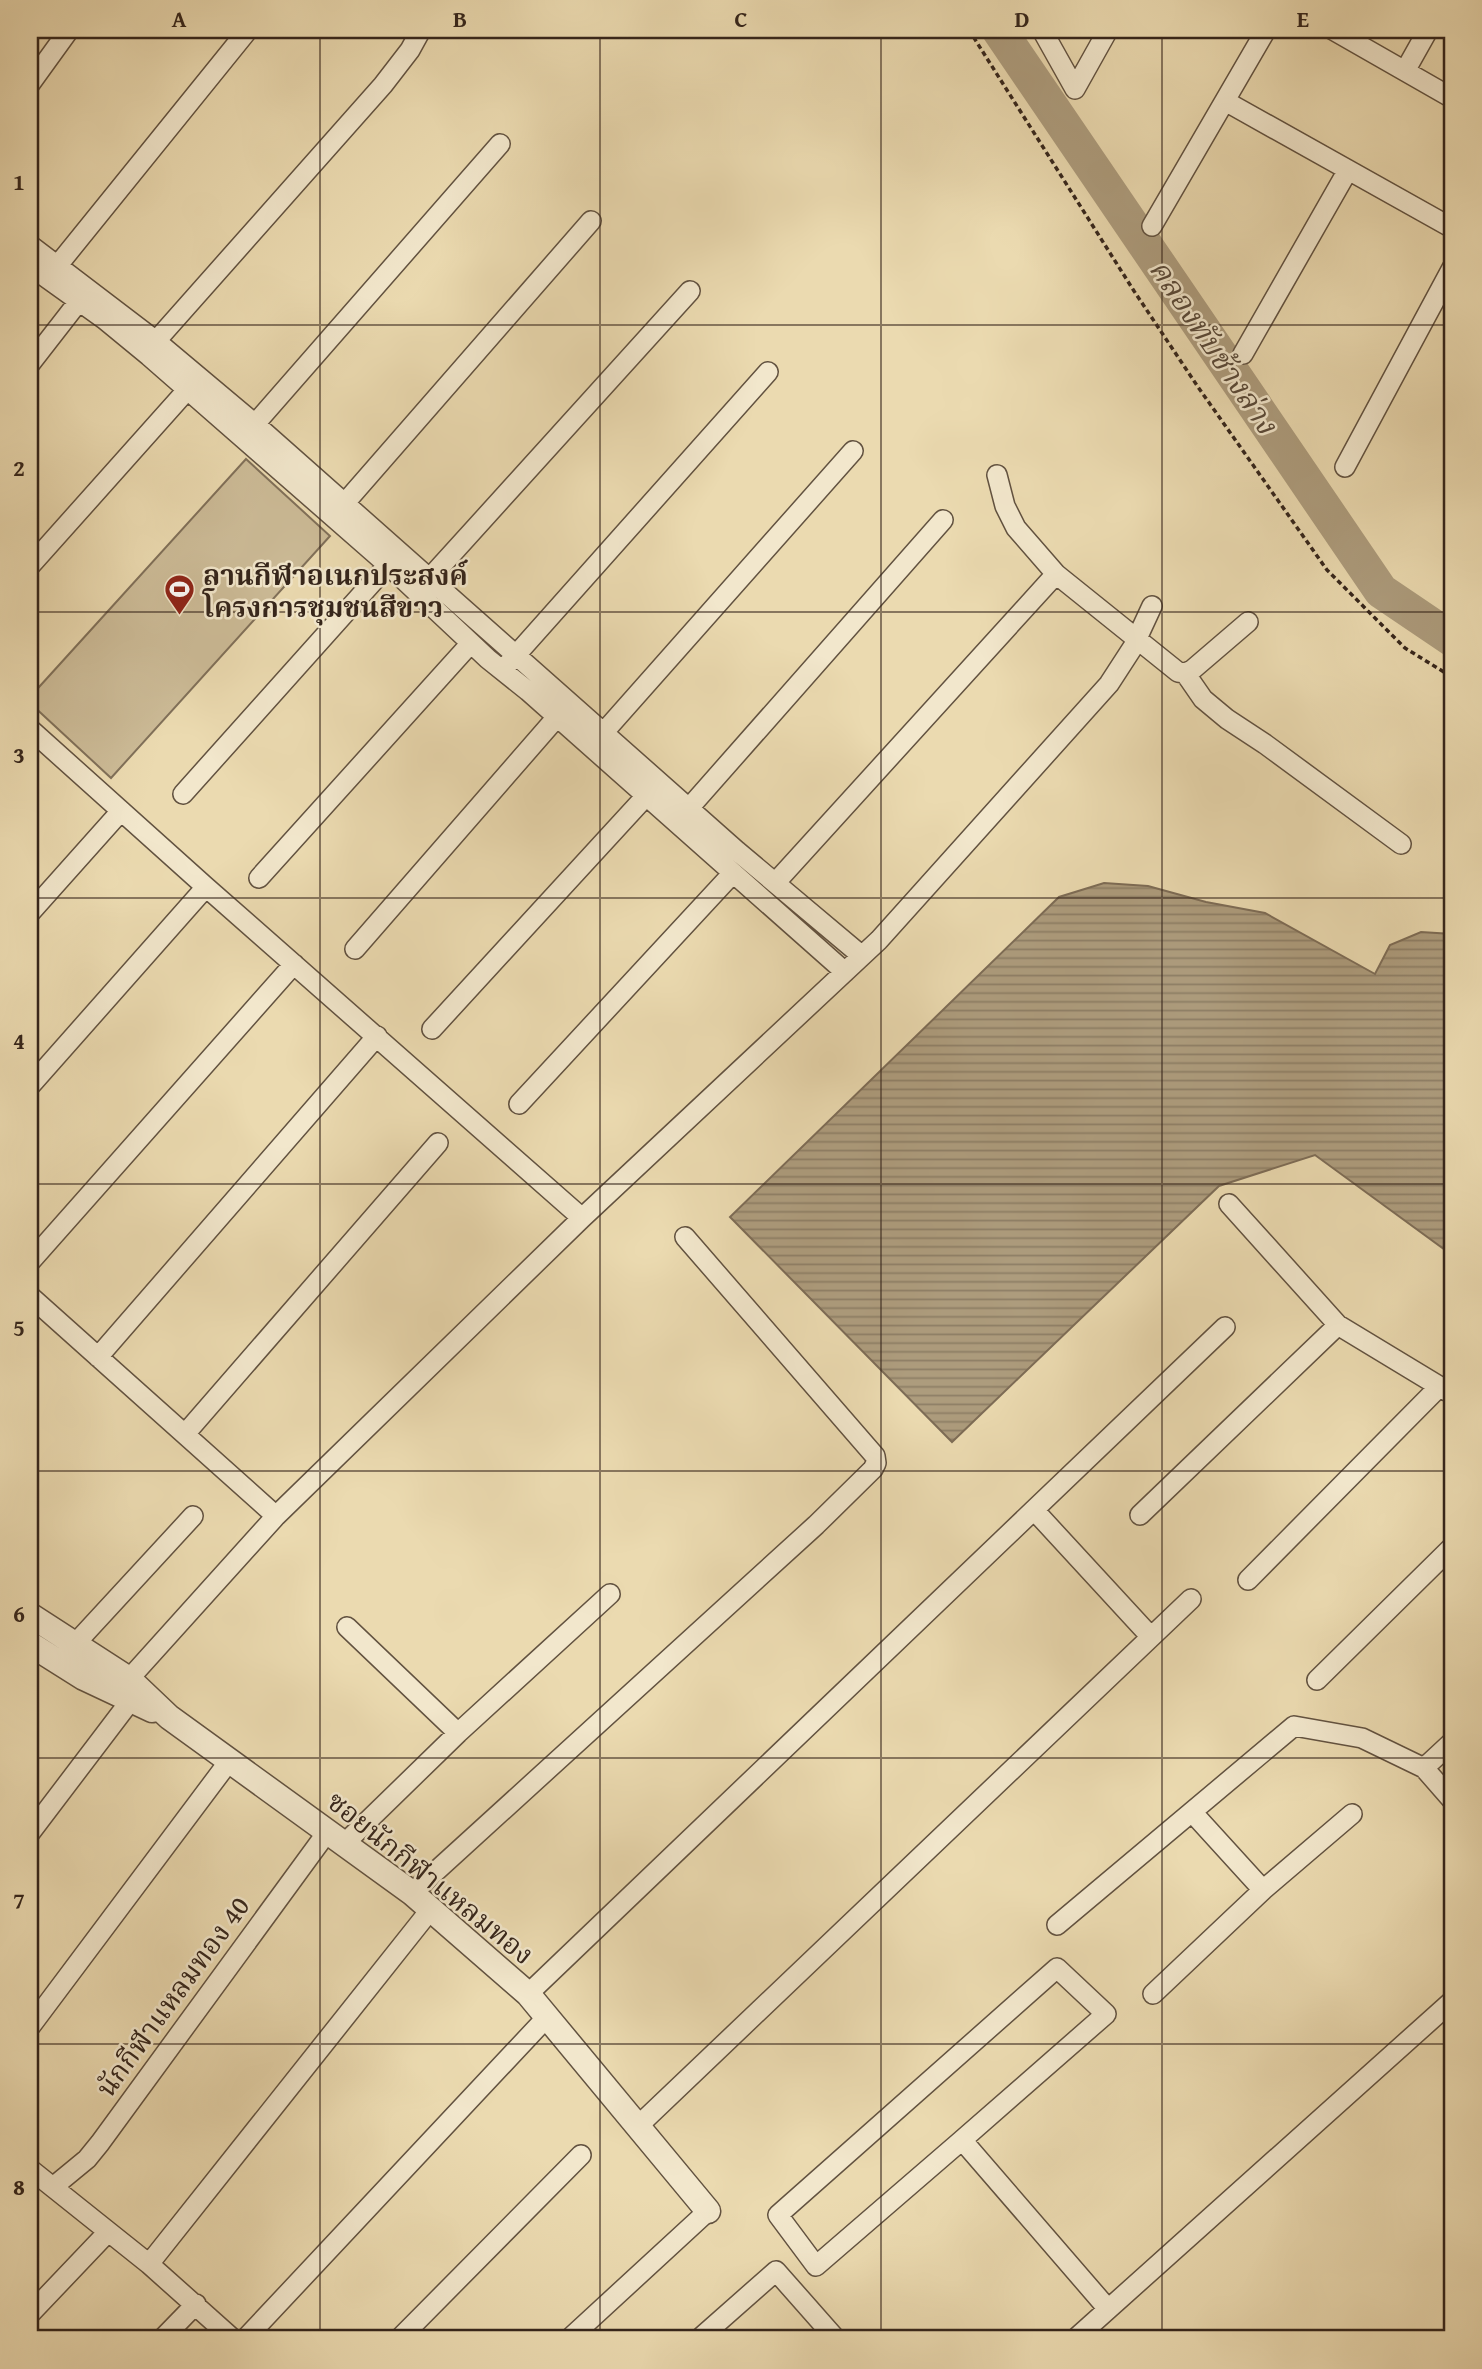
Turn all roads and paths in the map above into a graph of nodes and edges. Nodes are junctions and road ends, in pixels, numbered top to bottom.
1 (69, 30) edge
2 (248, 30) edge
3 (421, 30) edge
4 (969, 30) edge
5 (1042, 30) edge
6 (1108, 30) edge
7 (1266, 30) edge
8 (1333, 30) edge
9 (1428, 30) edge
10 (1405, 71) junction
11 (30, 84) edge
12 (1452, 98) edge
13 (1225, 101) junction
14 (500, 144) dead end
15 (1348, 170) junction
16 (591, 221) dead end
17 (1152, 226) dead end
18 (1452, 228) edge
19 (30, 245) edge
20 (58, 265) junction
21 (30, 266) edge
22 (1452, 268) edge
23 (690, 291) dead end
24 (79, 301) junction
25 (156, 341) junction
26 (1243, 354) dead end
27 (30, 364) edge
28 (768, 372) dead end
29 (193, 384) junction
30 (255, 424) junction
31 (853, 451) dead end
32 (1345, 467) dead end
33 (997, 475) dead end
34 (339, 510) junction
35 (943, 520) dead end
36 (388, 565) junction
37 (30, 566) edge
38 (1056, 574) junction
39 (430, 578) junction
40 (1152, 606) dead end
41 (1248, 622) dead end
42 (1136, 639) junction
43 (471, 643) junction
44 (516, 656) junction
45 (503, 671) junction
46 (1185, 673) junction
47 (1452, 677) edge
48 (557, 717) junction
49 (604, 732) junction
50 (31, 733) edge
51 (183, 794) dead end
52 (646, 796) junction
53 (689, 808) junction
54 (121, 811) junction
55 (676, 823) junction
56 (1401, 844) dead end
57 (733, 873) junction
58 (259, 878) dead end
59 (776, 882) junction
60 (206, 887) junction
61 (30, 913) edge
62 (355, 949) dead end
63 (862, 956) junction
64 (294, 964) junction
65 (845, 972) junction
66 (432, 1029) dead end
67 (377, 1036) junction
68 (30, 1086) edge
69 (519, 1104) dead end
70 (438, 1143) dead end
71 (1229, 1204) dead end
72 (582, 1218) junction
73 (685, 1237) dead end
74 (30, 1262) edge
75 (30, 1296) edge
76 (1338, 1325) junction
77 (1225, 1327) dead end
78 (98, 1357) junction
79 (1446, 1390) edge
80 (185, 1434) junction
81 (1034, 1510) junction
82 (1140, 1515) dead end
83 (193, 1516) dead end
84 (276, 1516) junction
85 (1452, 1546) edge
86 (1248, 1580) dead end
87 (610, 1594) dead end
88 (1191, 1599) dead end
89 (30, 1615) edge
90 (347, 1628) dead end
91 (1151, 1637) junction
92 (30, 1644) edge
93 (75, 1644) junction
94 (1317, 1681) dead end
95 (130, 1690) junction
96 (458, 1734) junction
97 (1452, 1742) edge
98 (230, 1760) junction
99 (1424, 1768) junction
100 (1452, 1800) edge
101 (1192, 1812) junction
102 (1352, 1814) dead end
103 (30, 1833) edge
104 (336, 1837) junction
105 (1263, 1890) junction
106 (412, 1893) junction
107 (431, 1909) junction
108 (1057, 1925) dead end
109 (528, 1994) junction
110 (1153, 1994) dead end
111 (1452, 2001) edge
112 (547, 2017) junction
113 (30, 2027) edge
114 (638, 2126) junction
115 (962, 2140) junction
116 (581, 2155) dead end
117 (30, 2169) edge
118 (52, 2187) junction
119 (708, 2211) joint
120 (108, 2232) junction
121 (149, 2264) junction
122 (196, 2304) junction
123 (1108, 2309) junction
124 (30, 2314) edge
125 (162, 2339) edge
126 (233, 2339) edge
127 (245, 2339) edge
128 (399, 2339) edge
129 (569, 2339) edge
130 (698, 2339) edge
131 (836, 2339) edge
132 (1075, 2339) edge

1 - 11 street
2 - 20 street
3 - 25 street
4 - 47 path
5 - 6 street
7 - 13 street
8 - 10 street
9 - 10 street
10 - 12 street
13 - 15 street
13 - 17 street
14 - 30 street
15 - 18 street
15 - 26 street
16 - 34 street
19 - 20 street
20 - 25 street
21 - 24 street
22 - 32 street
23 - 39 street
24 - 27 street
24 - 29 street
25 - 29 street
28 - 44 street
29 - 30 street
29 - 34 street
29 - 37 street
30 - 34 street
31 - 49 street
33 - 38 street
34 - 36 street
34 - 39 street
35 - 53 street
36 - 43 street
36 - 51 street
38 - 42 street
38 - 59 street
39 - 44 street
40 - 42 street
41 - 46 street
42 - 46 street
42 - 63 street
43 - 45 street
43 - 58 street
44 - 45 street
44 - 49 street
45 - 48 street
46 - 56 street
48 - 52 street
48 - 62 street
49 - 53 street
50 - 54 street
52 - 55 street
52 - 66 street
53 - 55 street
53 - 59 street
54 - 60 street
54 - 61 street
55 - 57 street
57 - 65 street
57 - 69 street
59 - 63 street
60 - 64 street
60 - 68 street
63 - 65 street
64 - 67 street
64 - 74 street
65 - 72 street
67 - 72 street
67 - 78 street
70 - 80 street
71 - 76 street
72 - 84 street
73 - 106 street
75 - 78 street
76 - 79 street
76 - 82 street
77 - 81 street
78 - 80 street
79 - 86 street
80 - 84 street
81 - 91 street
81 - 109 street
83 - 93 street
84 - 95 street
85 - 94 street
87 - 96 street, นักกีฬาแหลมทอง 40
88 - 91 street
89 - 93 street, ซอยนักกีฬาแหลมทอง
90 - 96 street
91 - 114 street
92 - 95 street, ซอยนักกีฬาแหลมทอง
93 - 95 street, ซอยนักกีฬาแหลมทอง
95 - 98 street, ซอยนักกีฬาแหลมทอง
95 - 103 street
96 - 104 street, นักกีฬาแหลมทอง 40
97 - 99 street
98 - 104 street, ซอยนักกีฬาแหลมทอง
98 - 113 street
99 - 100 street
99 - 101 street
101 - 105 street
101 - 108 street
102 - 105 street
104 - 106 street, ซอยนักกีฬาแหลมทอง
104 - 118 street, นักกีฬาแหลมทอง 40
105 - 110 street
106 - 107 street, ซอยนักกีฬาแหลมทอง
107 - 109 street, ซอยนักกีฬาแหลมทอง
107 - 121 street
109 - 112 street, ซอยนักกีฬาแหลมทอง
111 - 123 street
112 - 114 street, ซอยนักกีฬาแหลมทอง
112 - 127 street
114 - 119 street, ซอยนักกีฬาแหลมทอง
115 - 115 street
115 - 123 street
116 - 128 street
117 - 118 street
118 - 120 street
119 - 129 street
120 - 121 street
120 - 124 street
121 - 122 street
122 - 125 street
122 - 126 street
123 - 132 street
130 - 131 street

